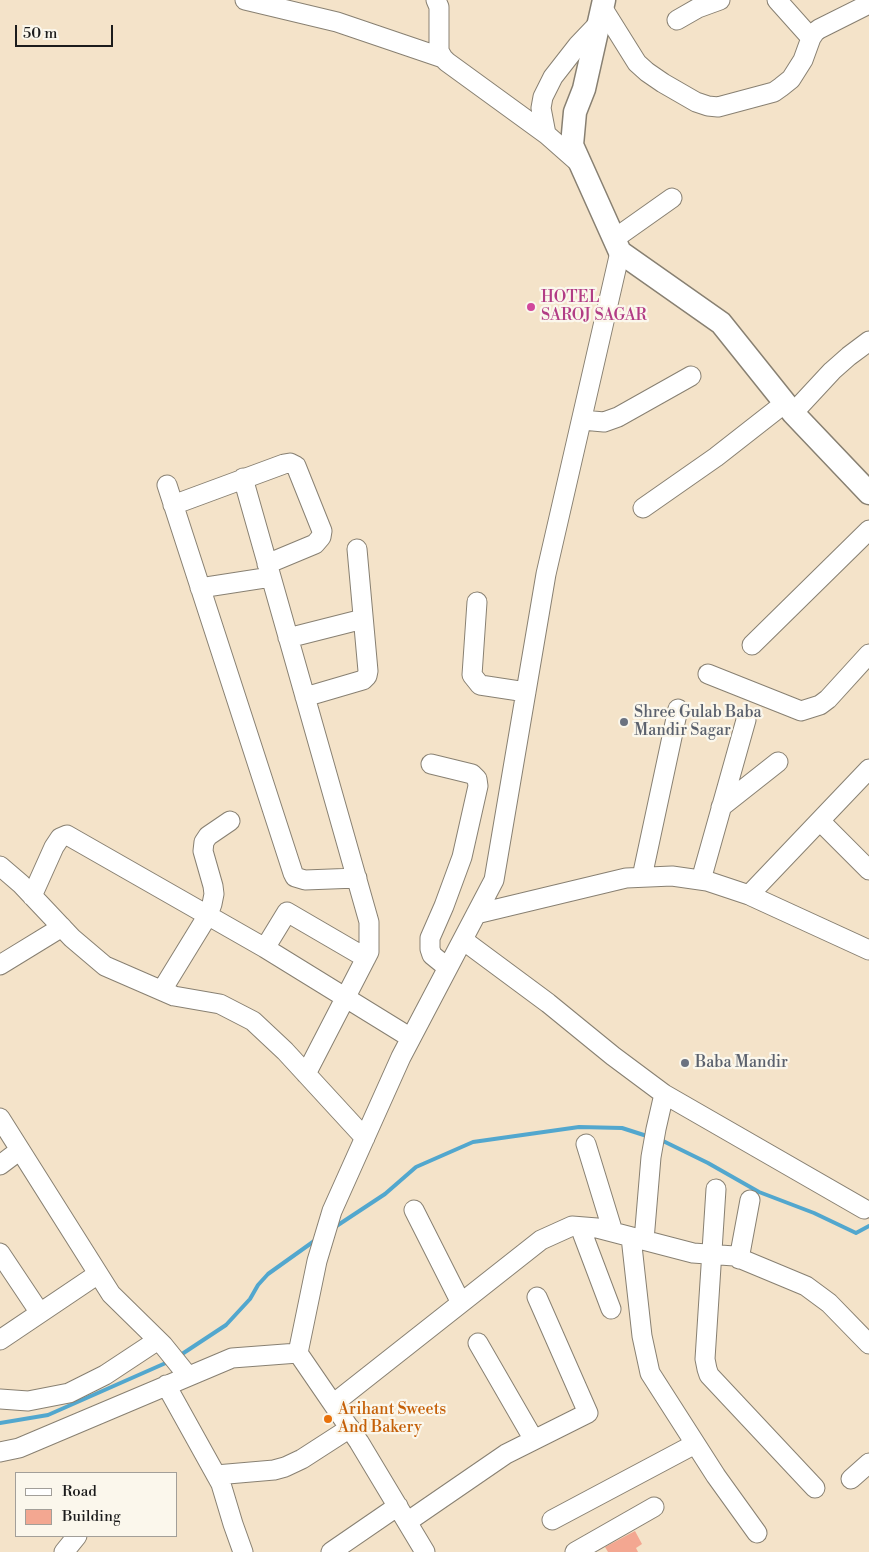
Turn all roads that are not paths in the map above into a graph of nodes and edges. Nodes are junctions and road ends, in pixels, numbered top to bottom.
1 (245, 0) edge
2 (720, 0) edge
3 (777, 0) edge
4 (869, 4) edge
5 (438, 6) edge
6 (678, 20) dead end
7 (596, 23) edge
8 (811, 38) junction
9 (443, 58) junction
10 (546, 134) junction
11 (576, 155) junction
12 (672, 198) dead end
13 (617, 246) junction
14 (869, 341) edge
15 (691, 376) dead end
16 (789, 408) junction
17 (582, 420) junction
18 (243, 478) junction
19 (167, 485) dead end
20 (869, 493) edge
21 (173, 505) junction
22 (643, 508) dead end
23 (869, 530) edge
24 (357, 549) dead end
25 (269, 571) junction
26 (200, 588) junction
27 (477, 602) dead end
28 (363, 619) junction
29 (288, 638) junction
30 (752, 645) dead end
31 (869, 654) edge
32 (708, 674) dead end
33 (526, 692) junction
34 (305, 696) junction
35 (678, 709) dead end
36 (746, 720) dead end
37 (778, 762) dead end
38 (431, 764) dead end
39 (869, 770) edge
40 (721, 807) junction
41 (820, 820) junction
42 (230, 821) dead end
43 (0, 866) edge
44 (869, 870) edge
45 (642, 877) junction
46 (357, 878) junction
47 (701, 880) junction
48 (749, 894) junction
49 (32, 896) junction
50 (476, 914) junction
51 (208, 915) junction
52 (62, 927) junction
53 (463, 940) junction
54 (265, 948) junction
55 (869, 950) edge
56 (366, 958) junction
57 (0, 966) edge
58 (448, 968) junction
59 (162, 990) junction
60 (345, 998) junction
61 (411, 1038) junction
62 (306, 1074) junction
63 (664, 1094) junction
64 (0, 1118) edge
65 (365, 1138) junction
66 (586, 1144) dead end
67 (20, 1150) junction
68 (0, 1165) edge
69 (716, 1189) dead end
70 (750, 1200) dead end
71 (864, 1208) dead end
72 (414, 1210) dead end
73 (580, 1227) junction
74 (629, 1236) junction
75 (0, 1253) edge
76 (712, 1255) junction
77 (739, 1259) junction
78 (98, 1274) junction
79 (536, 1297) dead end
80 (460, 1303) junction
81 (611, 1309) dead end
82 (40, 1313) junction
83 (0, 1340) edge
84 (161, 1343) junction
85 (478, 1343) dead end
86 (869, 1344) edge
87 (298, 1353) junction
88 (188, 1376) junction
89 (166, 1385) junction
90 (0, 1399) edge
91 (333, 1404) junction
92 (350, 1428) junction
93 (534, 1440) junction
94 (695, 1444) junction
95 (0, 1452) edge
96 (869, 1463) edge
97 (216, 1475) junction
98 (851, 1479) dead end
99 (815, 1488) dead end
100 (654, 1507) dead end
101 (403, 1514) junction
102 (552, 1520) dead end
103 (757, 1533) dead end
104 (76, 1537) edge
105 (64, 1552) edge
106 (243, 1552) edge
107 (331, 1552) edge
108 (425, 1552) edge
109 (575, 1552) edge

1 - 9 street
2 - 6 street
3 - 8 street
4 - 8 street
5 - 9 street
7 - 8 street
7 - 10 street
7 - 11 main road
9 - 10 street
10 - 11 street
11 - 13 main road
12 - 13 street
13 - 16 main road
13 - 17 street
14 - 16 street
15 - 17 street
16 - 20 main road
16 - 22 street
17 - 33 street
18 - 21 street
18 - 25 street
18 - 25 street
19 - 21 street
21 - 26 street
23 - 30 street
24 - 28 street
25 - 26 street
25 - 29 street
26 - 46 street
27 - 33 street
28 - 29 street
28 - 34 street
29 - 34 street
31 - 32 street
33 - 50 street
34 - 46 street
35 - 45 street
36 - 40 street
37 - 40 street
38 - 58 street
39 - 41 street
40 - 47 street
41 - 44 street
41 - 48 street
42 - 51 street
43 - 49 street
45 - 47 street
45 - 50 street
46 - 56 street
47 - 48 street
48 - 55 street
49 - 51 street
49 - 52 street
50 - 53 street
51 - 54 street
51 - 59 street
52 - 57 street
52 - 59 street
53 - 58 street
53 - 63 street
54 - 56 street
54 - 60 street
56 - 60 street
58 - 61 street
59 - 62 street
60 - 61 street
60 - 62 street
61 - 65 street
62 - 65 street
63 - 71 street
63 - 74 street
64 - 67 street
65 - 87 street
66 - 74 street
67 - 68 street
67 - 78 street
69 - 76 street
70 - 77 street
72 - 80 street
73 - 74 street
73 - 80 street
73 - 81 street
74 - 76 street
74 - 94 street
75 - 82 street
76 - 77 street
76 - 99 street
77 - 86 street
78 - 82 street
78 - 84 street
79 - 93 street
80 - 91 street
82 - 83 street
84 - 88 street
84 - 90 street
85 - 93 street
87 - 88 street
87 - 91 street
88 - 89 street
89 - 95 street
89 - 97 street
91 - 92 street
92 - 97 street
92 - 101 street
93 - 101 street
94 - 102 street
94 - 103 street
96 - 98 street
97 - 106 street
100 - 109 street
101 - 107 street
101 - 108 street
104 - 105 street

